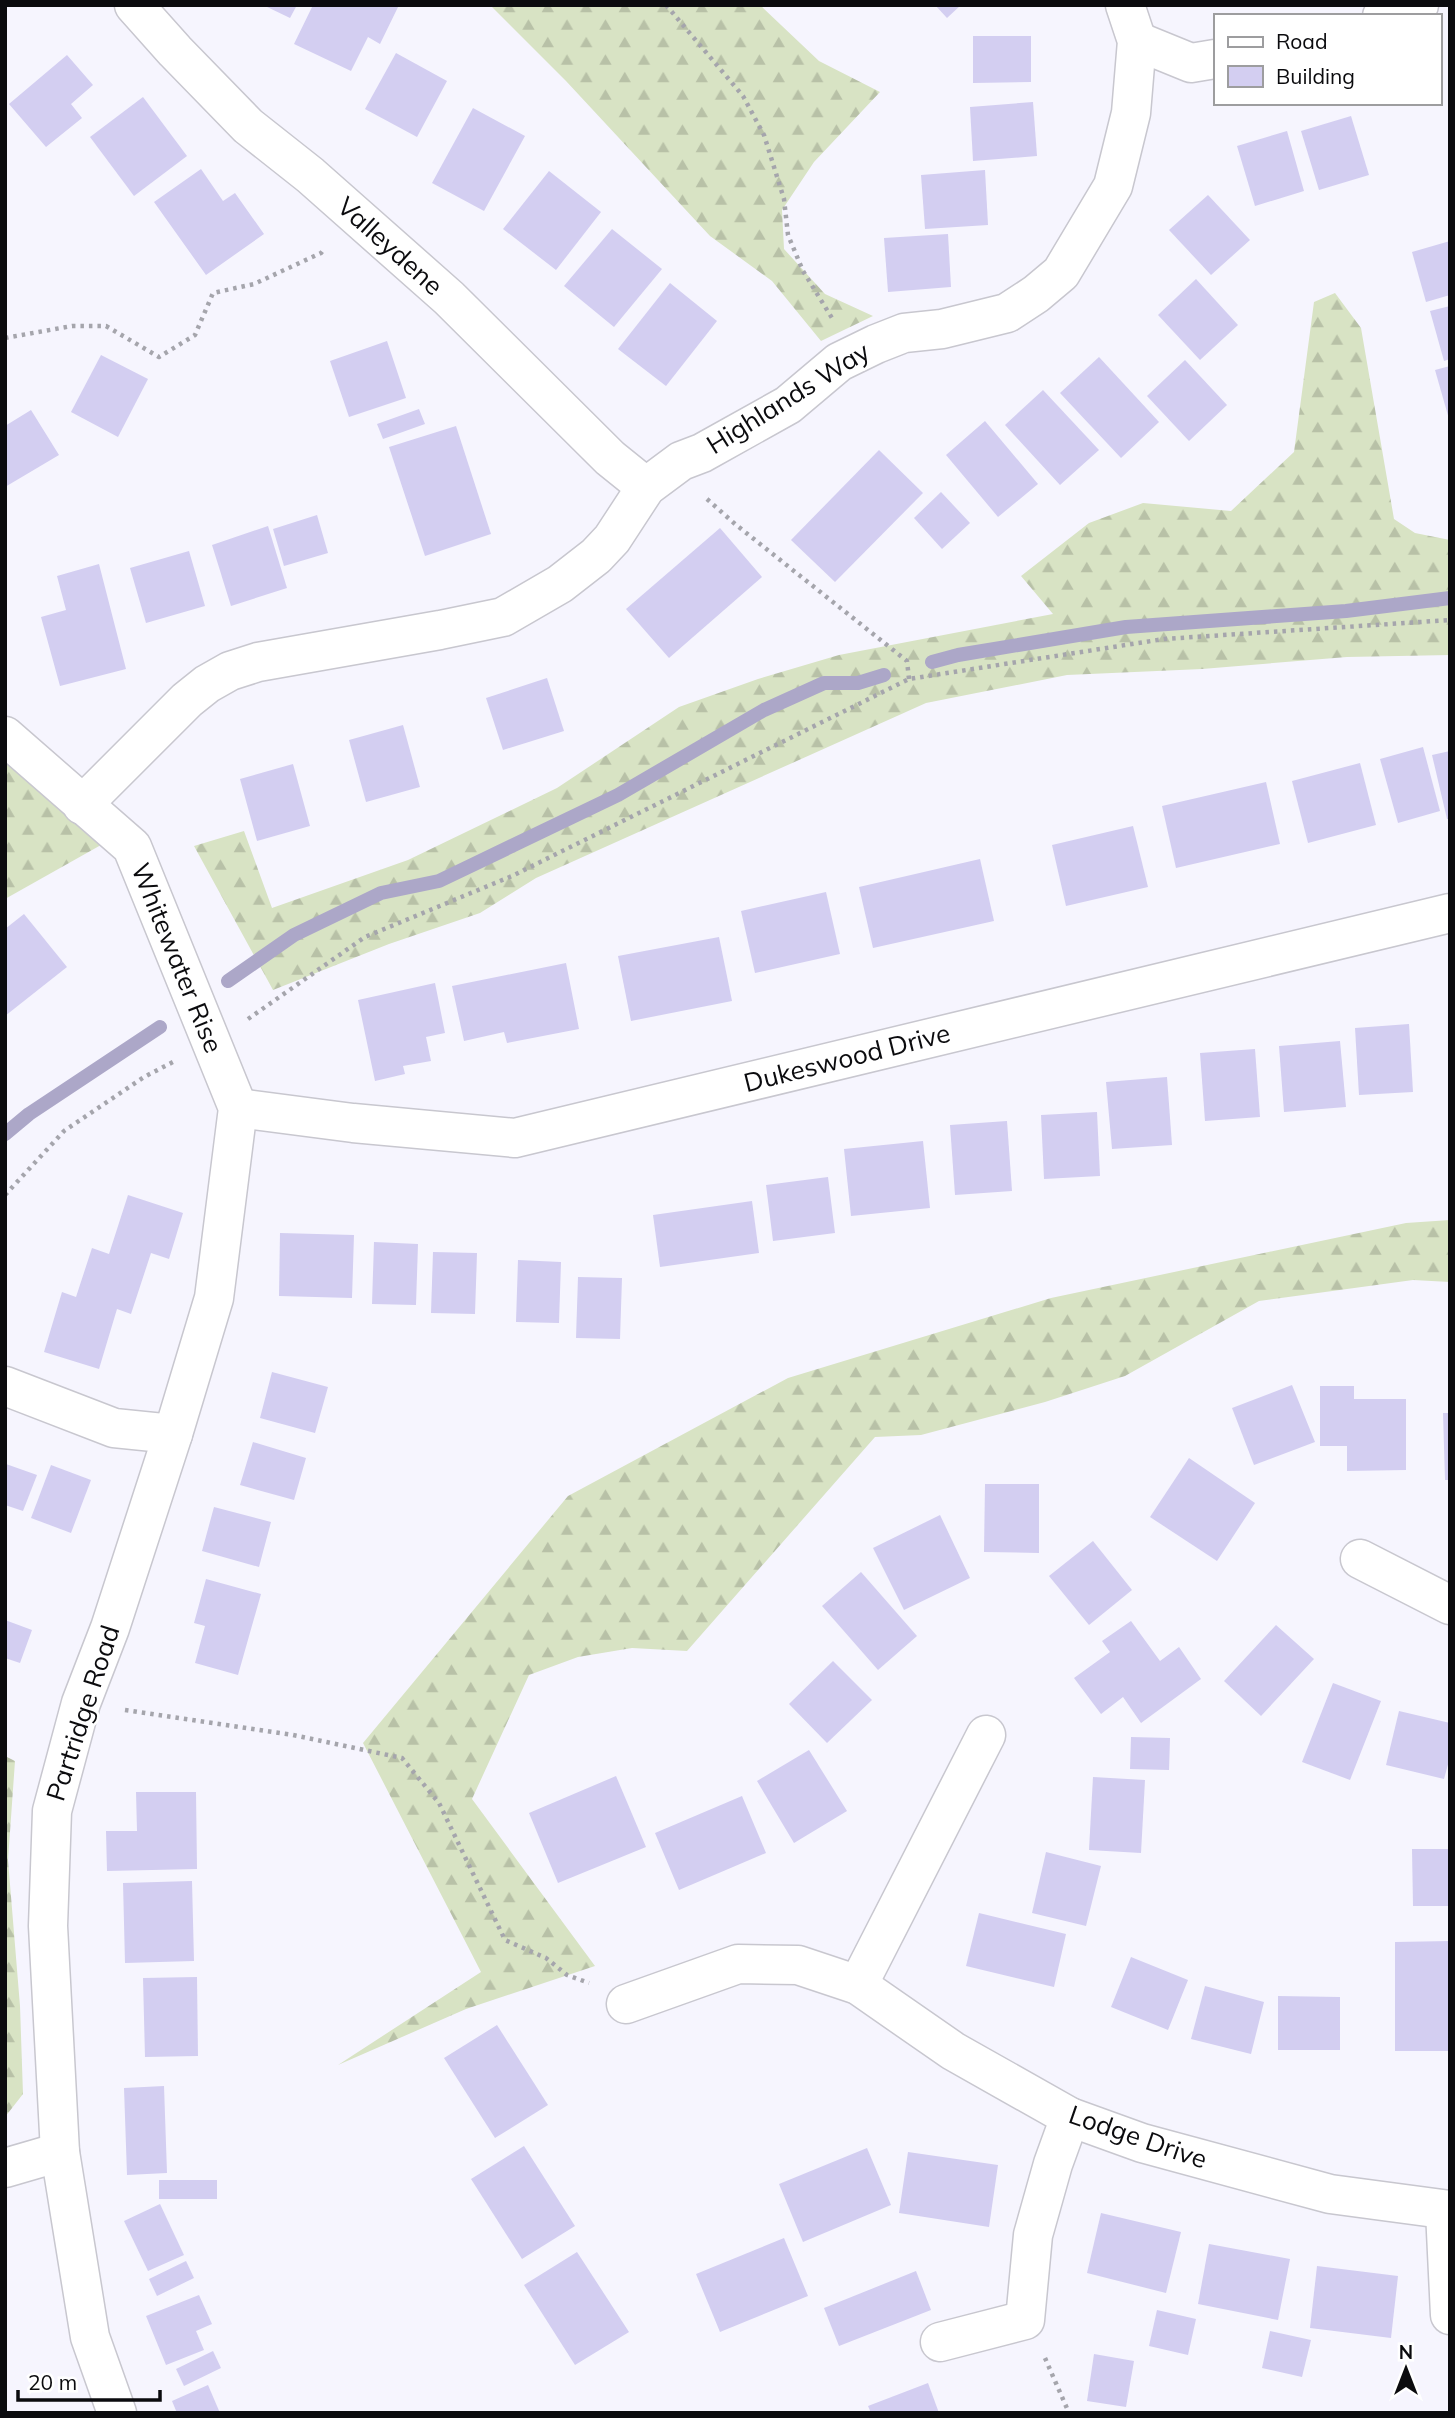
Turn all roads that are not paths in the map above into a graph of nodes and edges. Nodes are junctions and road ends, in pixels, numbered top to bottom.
1 (134, 5) edge
2 (1125, 5) edge
3 (1419, 5) edge
4 (1389, 14) edge
5 (1137, 41) junction
6 (1214, 59) edge
7 (659, 477) junction
8 (5, 736) edge
9 (82, 805) junction
10 (1450, 913) edge
11 (238, 1108) junction
12 (5, 1386) edge
13 (173, 1434) junction
14 (1360, 1559) dead end
15 (1450, 1605) edge
16 (986, 1734) dead end
17 (858, 1985) junction
18 (625, 2004) road end
19 (1070, 2117) junction
20 (60, 2152) junction
21 (5, 2168) edge
22 (1448, 2211) edge
23 (1450, 2315) edge
24 (940, 2343) dead end
25 (117, 2413) edge

1 - 7 street, Valleydene
2 - 5 street, Highlands Way
3 - 4 street
5 - 6 street
5 - 7 street, Highlands Way
7 - 9 street, Highlands Way
8 - 9 street, Whitewater Rise
9 - 11 street, Whitewater Rise
10 - 11 street, Dukeswood Drive
11 - 13 street, Partridge Road
12 - 13 street
13 - 20 street, Partridge Road
14 - 15 street
16 - 17 street
17 - 18 street, Lodge Drive
17 - 19 street, Lodge Drive
19 - 22 street, Lodge Drive
19 - 24 street
20 - 21 street
20 - 25 street, Partridge Road
22 - 23 street

